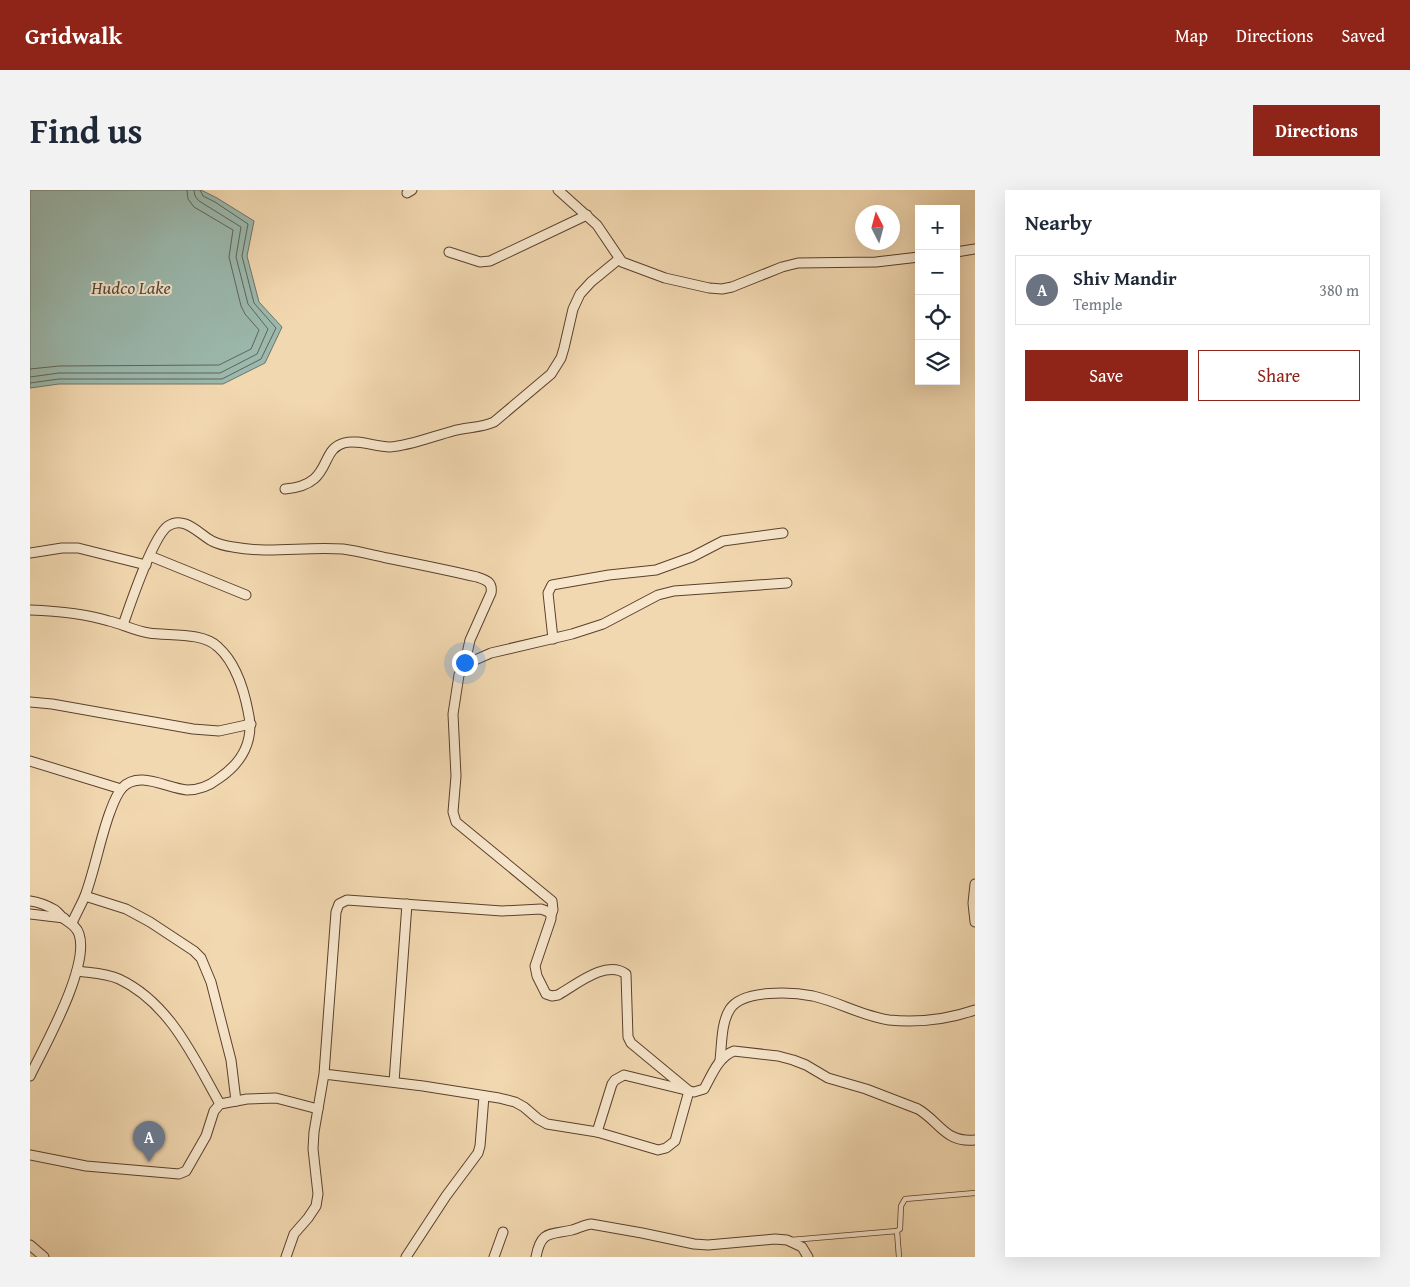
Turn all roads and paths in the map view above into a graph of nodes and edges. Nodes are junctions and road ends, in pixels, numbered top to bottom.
1 (558, 190) edge
2 (587, 215) junction
3 (975, 249) edge
4 (960, 251) edge
5 (449, 252) dead end
6 (915, 257) edge
7 (619, 258) junction
8 (285, 489) dead end
9 (783, 533) dead end
10 (30, 553) edge
11 (150, 556) junction
12 (146, 565) junction
13 (787, 583) dead end
14 (246, 595) dead end
15 (30, 610) edge
16 (123, 625) junction
17 (554, 639) junction
18 (464, 667) junction
19 (30, 702) edge
20 (251, 724) junction
21 (30, 761) edge
22 (121, 789) junction
23 (975, 884) edge
24 (85, 896) junction
25 (30, 901) edge
26 (407, 904) junction
27 (30, 914) edge
28 (551, 915) junction
29 (64, 918) junction
30 (975, 922) edge
31 (72, 923) junction
32 (77, 971) junction
33 (975, 1010) edge
34 (720, 1060) junction
35 (324, 1074) junction
36 (30, 1076) edge
37 (394, 1082) junction
38 (689, 1091) junction
39 (484, 1096) junction
40 (236, 1101) junction
41 (220, 1104) junction
42 (318, 1109) junction
43 (598, 1132) junction
44 (975, 1140) edge
45 (30, 1155) edge
46 (975, 1193) edge
47 (897, 1231) junction
48 (503, 1232) dead end
49 (787, 1240) junction
50 (30, 1245) edge
51 (44, 1257) edge
52 (286, 1257) edge
53 (406, 1257) edge
54 (494, 1257) edge
55 (536, 1257) edge
56 (808, 1257) edge
57 (899, 1257) edge

1 - 2 street
2 - 5 street
2 - 7 street
3 - 4 street
6 - 7 street
7 - 8 street
9 - 17 street
10 - 12 street
11 - 12 street
11 - 14 street
11 - 18 street
12 - 16 street
13 - 17 street
15 - 16 street
16 - 20 street
17 - 18 street
18 - 28 street
19 - 20 street
20 - 22 street
21 - 22 street
22 - 24 street
23 - 30 street
24 - 31 street
24 - 40 street
25 - 29 street
26 - 28 street
26 - 35 street
26 - 37 street
27 - 29 street
28 - 38 street
29 - 31 street
31 - 32 street
32 - 36 street
32 - 41 street
33 - 34 street
34 - 38 street
34 - 44 street
35 - 37 street
35 - 42 street
37 - 39 street
38 - 43 street
38 - 43 street
39 - 43 street
39 - 53 street
40 - 41 street
40 - 42 street
41 - 45 street
42 - 52 street
46 - 47 lane
47 - 49 lane
47 - 57 lane
48 - 54 street
49 - 55 street
49 - 56 street
50 - 51 street

